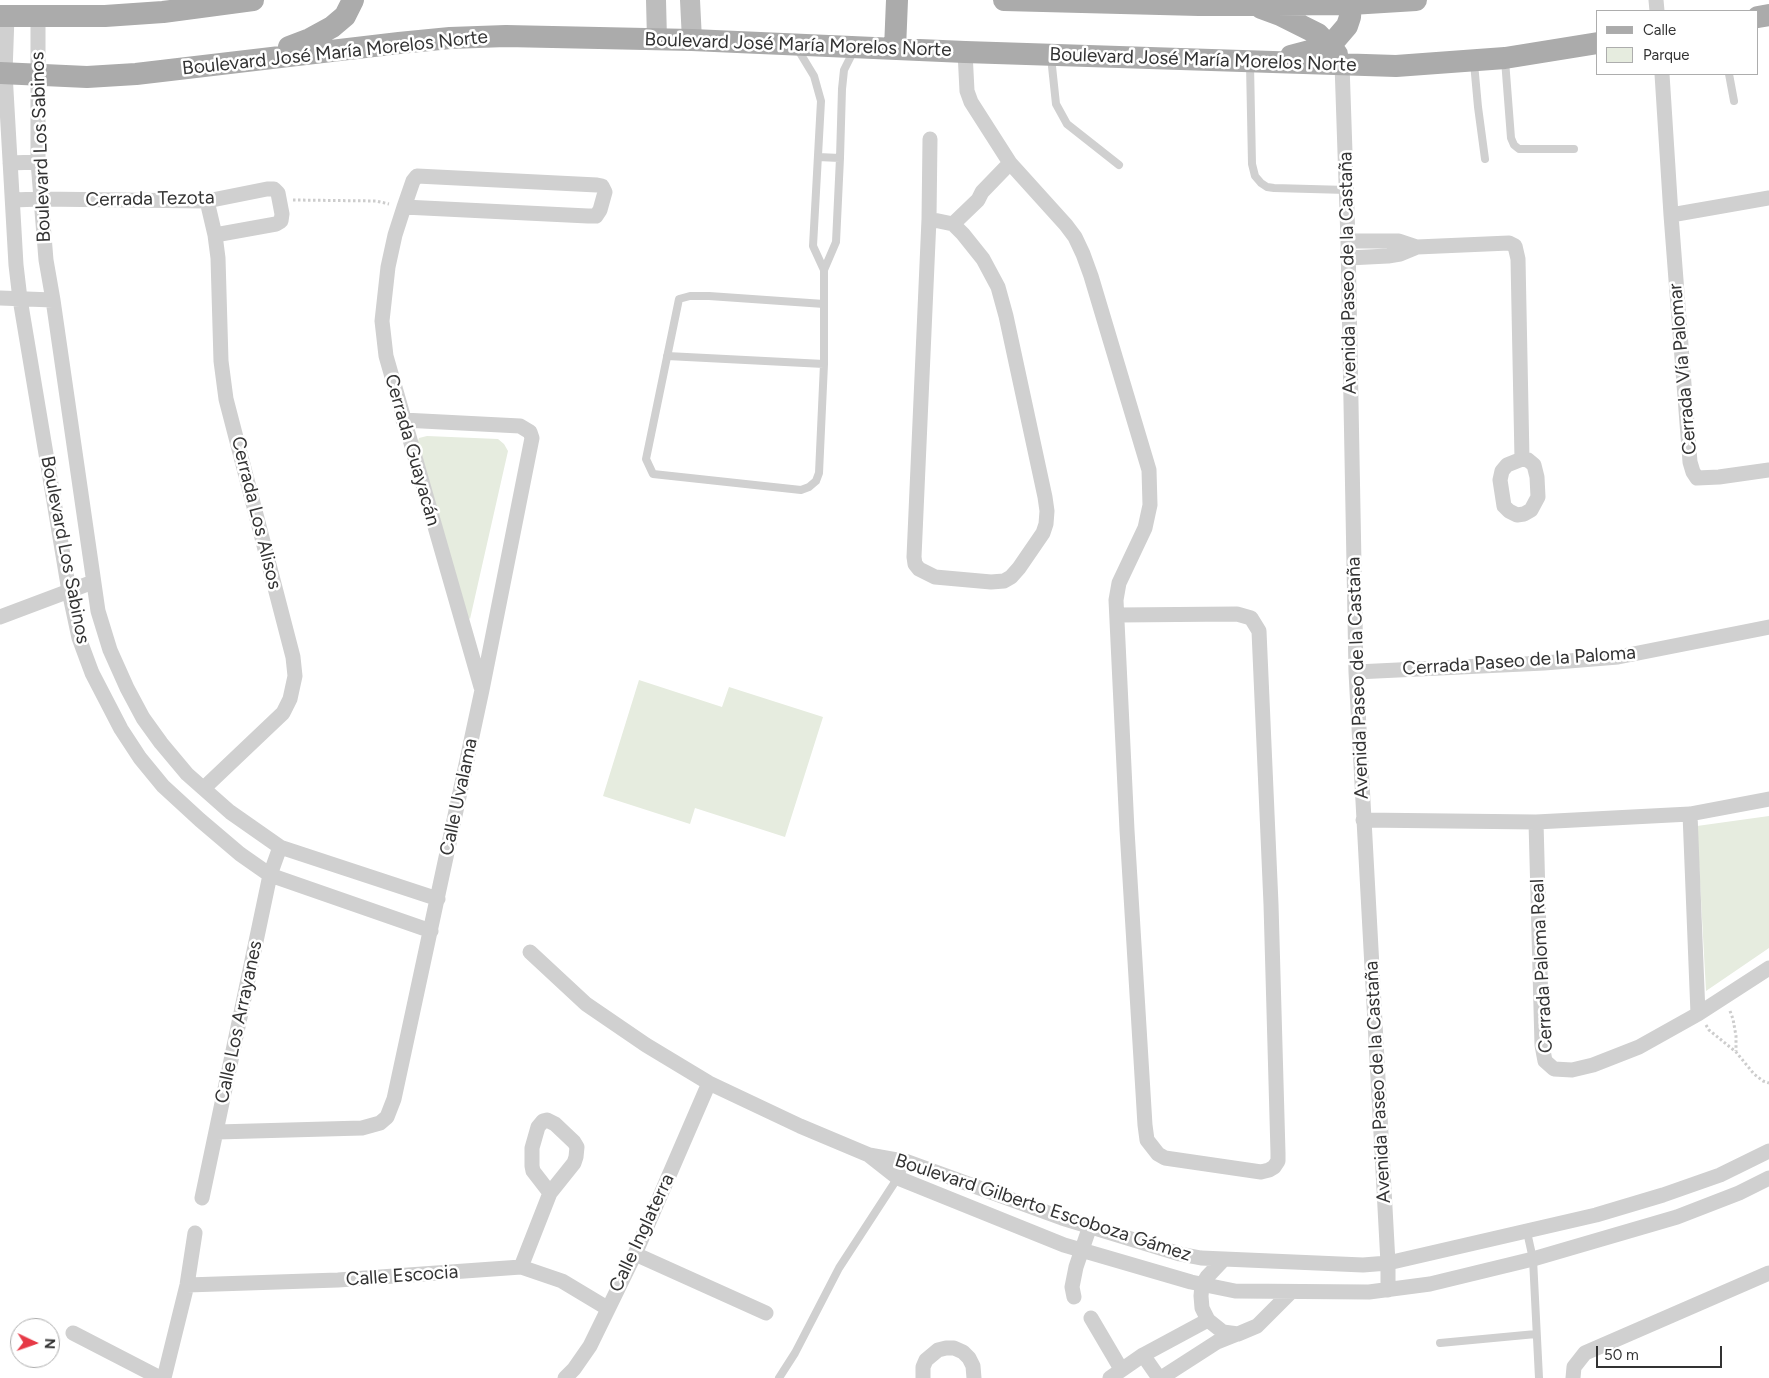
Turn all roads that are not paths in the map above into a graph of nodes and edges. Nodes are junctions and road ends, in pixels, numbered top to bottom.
1 (353, 0) edge
2 (656, 0) edge
3 (690, 0) edge
4 (897, 0) edge
5 (1004, 0) edge
6 (1416, 0) edge
7 (241, 1) edge
8 (1060, 1) edge
9 (1350, 2) edge
10 (1251, 4) junction
11 (4, 16) edge
12 (38, 17) junction
13 (657, 39) junction
14 (692, 40) junction
15 (1596, 43) edge
16 (1329, 44) junction
17 (796, 45) junction
18 (855, 46) junction
19 (895, 49) junction
20 (965, 52) junction
21 (1050, 55) junction
22 (262, 58) junction
23 (1505, 58) junction
24 (1474, 61) junction
25 (1256, 62) junction
26 (1342, 64) junction
27 (2, 73) edge
28 (1662, 75) edge
29 (1729, 75) edge
30 (38, 76) junction
31 (1734, 100) dead end
32 (930, 139) dead end
33 (1574, 149) dead end
34 (818, 157) junction
35 (840, 158) junction
36 (1485, 159) dead end
37 (38, 162) junction
38 (10, 163) junction
39 (1118, 165) dead end
40 (1014, 168) junction
41 (1347, 190) junction
42 (1769, 198) edge
43 (40, 199) junction
44 (13, 200) junction
45 (207, 202) junction
46 (404, 206) junction
47 (1670, 215) junction
48 (929, 219) junction
49 (953, 224) junction
50 (215, 235) junction
51 (1348, 241) junction
52 (1417, 246) junction
53 (1348, 258) junction
54 (824, 270) junction
55 (0, 298) edge
56 (20, 299) junction
57 (53, 300) junction
58 (824, 304) junction
59 (667, 356) junction
60 (824, 364) junction
61 (403, 420) junction
62 (1522, 459) dead end
63 (1769, 470) edge
64 (93, 582) junction
65 (69, 591) junction
66 (1118, 615) junction
67 (0, 618) edge
68 (1769, 627) edge
69 (1356, 672) junction
70 (482, 690) junction
71 (204, 788) junction
72 (1769, 799) edge
73 (1690, 814) junction
74 (1363, 820) junction
75 (1536, 822) junction
76 (280, 846) junction
77 (270, 875) junction
78 (438, 898) junction
79 (431, 931) junction
80 (530, 952) dead end
81 (1769, 968) edge
82 (1698, 1014) junction
83 (709, 1083) junction
84 (216, 1132) junction
85 (1769, 1151) edge
86 (869, 1156) junction
87 (908, 1162) junction
88 (898, 1178) junction
89 (1769, 1178) edge
90 (550, 1193) dead end
91 (202, 1198) dead end
92 (1090, 1226) junction
93 (1527, 1232) junction
94 (195, 1233) dead end
95 (1082, 1250) junction
96 (635, 1254) junction
97 (1533, 1259) junction
98 (1223, 1260) junction
99 (1388, 1263) junction
100 (521, 1267) junction
101 (1769, 1272) edge
102 (186, 1285) junction
103 (1202, 1285) junction
104 (1388, 1290) junction
105 (1291, 1292) junction
106 (1074, 1298) dead end
107 (607, 1308) junction
108 (766, 1314) dead end
109 (1091, 1318) dead end
110 (1208, 1320) junction
111 (73, 1334) dead end
112 (1238, 1334) junction
113 (1536, 1334) junction
114 (1440, 1343) dead end
115 (1143, 1355) junction
116 (1116, 1374) edge
117 (162, 1378) edge
118 (565, 1378) edge
119 (779, 1378) edge
120 (923, 1378) edge
121 (974, 1378) edge
122 (1160, 1378) edge
123 (1539, 1378) edge
124 (1573, 1378) edge

1 - 22 main road
2 - 13 main road
3 - 14 main road
4 - 19 main road
5 - 8 main road
6 - 9 main road
7 - 12 main road
8 - 10 main road
9 - 10 main road
9 - 16 main road
10 - 16 main road
11 - 12 main road
11 - 27 street, Boulevard Los Sabinos
12 - 30 street, Boulevard Los Sabinos
13 - 14 main road, Boulevard José María Morelos Norte
13 - 22 main road, Boulevard José María Morelos Norte
14 - 17 main road, Boulevard José María Morelos Norte
15 - 23 main road, Boulevard José María Morelos Norte
16 - 25 main road
16 - 26 main road
17 - 18 main road, Boulevard José María Morelos Norte
17 - 34 lane
18 - 19 main road, Boulevard José María Morelos Norte
18 - 35 lane
19 - 20 main road, Boulevard José María Morelos Norte
20 - 21 main road, Boulevard José María Morelos Norte
20 - 40 street
21 - 25 main road, Boulevard José María Morelos Norte
21 - 39 lane
22 - 30 main road, Boulevard José María Morelos Norte
23 - 24 main road, Boulevard José María Morelos Norte
23 - 33 lane
24 - 26 main road, Boulevard José María Morelos Norte
24 - 36 lane
25 - 26 main road, Boulevard José María Morelos Norte
25 - 41 lane
26 - 41 street, Avenida Paseo de la Castaña
27 - 30 main road, Boulevard José María Morelos Norte
27 - 38 street, Boulevard Los Sabinos
28 - 47 street, Cerrada Vía Palomar
29 - 31 lane
30 - 37 street, Boulevard Los Sabinos
32 - 48 street
34 - 35 lane
34 - 54 lane
35 - 54 lane
37 - 38 street
37 - 43 street, Boulevard Los Sabinos
38 - 44 street, Boulevard Los Sabinos
40 - 49 street
40 - 66 street
41 - 51 street, Avenida Paseo de la Castaña
42 - 47 street
43 - 44 street, Cerrada Tezota
43 - 45 street, Cerrada Tezota
43 - 57 street, Boulevard Los Sabinos
44 - 56 street, Boulevard Los Sabinos
45 - 50 street, Cerrada Los Alisos
45 - 50 street, Cerrada Tezota
46 - 46 street, Cerrada Guayacán
46 - 61 street, Cerrada Guayacán
47 - 63 street, Cerrada Vía Palomar
48 - 49 street
48 - 49 street
50 - 71 street, Cerrada Los Alisos
51 - 52 street
51 - 53 street, Avenida Paseo de la Castaña
52 - 53 street
52 - 62 street
53 - 69 street, Avenida Paseo de la Castaña
54 - 58 lane
55 - 56 street
56 - 57 street
56 - 65 street, Boulevard Los Sabinos
57 - 64 street, Boulevard Los Sabinos
58 - 59 lane
58 - 60 lane
59 - 60 lane
59 - 60 lane
61 - 70 street, Cerrada Guayacán
61 - 70 street, Calle Uvalama
64 - 65 street
64 - 71 street, Boulevard Los Sabinos
65 - 67 street
65 - 77 street, Boulevard Los Sabinos
66 - 66 street
68 - 69 street, Cerrada Paseo de la Paloma
69 - 74 street, Avenida Paseo de la Castaña
70 - 78 street, Calle Uvalama
71 - 76 street, Boulevard Los Sabinos
72 - 73 street
73 - 75 street
73 - 82 street
74 - 75 street
74 - 99 street, Avenida Paseo de la Castaña
75 - 82 street, Cerrada Paloma Real
76 - 77 street, Calle Los Arrayanes
76 - 78 street, Boulevard Los Sabinos
77 - 79 street, Boulevard Los Sabinos
77 - 84 street, Calle Los Arrayanes
78 - 79 street, Calle Uvalama
79 - 84 street, Calle Uvalama
80 - 83 street, Boulevard Gilberto Escoboza Gámez
81 - 82 street, Cerrada Paloma Real
83 - 86 street, Boulevard Gilberto Escoboza Gámez
83 - 96 street, Calle Inglaterra
84 - 91 street, Calle Los Arrayanes
85 - 93 street, Boulevard Gilberto Escoboza Gámez
86 - 87 street, Boulevard Gilberto Escoboza Gámez
86 - 88 street, Boulevard Gilberto Escoboza Gámez
87 - 88 lane
87 - 92 street, Boulevard Gilberto Escoboza Gámez
88 - 95 street, Boulevard Gilberto Escoboza Gámez
88 - 119 lane
89 - 97 street, Boulevard Gilberto Escoboza Gámez
90 - 100 street
92 - 95 street
92 - 98 street, Boulevard Gilberto Escoboza Gámez
93 - 97 lane
93 - 99 street, Boulevard Gilberto Escoboza Gámez
94 - 102 street
95 - 103 street, Boulevard Gilberto Escoboza Gámez
95 - 106 street
96 - 107 street, Calle Inglaterra
96 - 108 street
97 - 104 street, Boulevard Gilberto Escoboza Gámez
97 - 113 lane
98 - 99 street, Boulevard Gilberto Escoboza Gámez
98 - 103 street
99 - 104 street, Avenida Paseo de la Castaña
100 - 102 street, Calle Escocia
100 - 107 street, Calle Escocia
101 - 124 street
102 - 117 street
103 - 105 street, Boulevard Gilberto Escoboza Gámez
103 - 110 street
104 - 105 street, Boulevard Gilberto Escoboza Gámez
105 - 112 street
107 - 118 street, Calle Inglaterra
109 - 116 street
110 - 112 street
110 - 115 street
111 - 117 street
112 - 122 street
113 - 114 lane
113 - 123 lane
115 - 116 street
115 - 122 street
120 - 121 street

